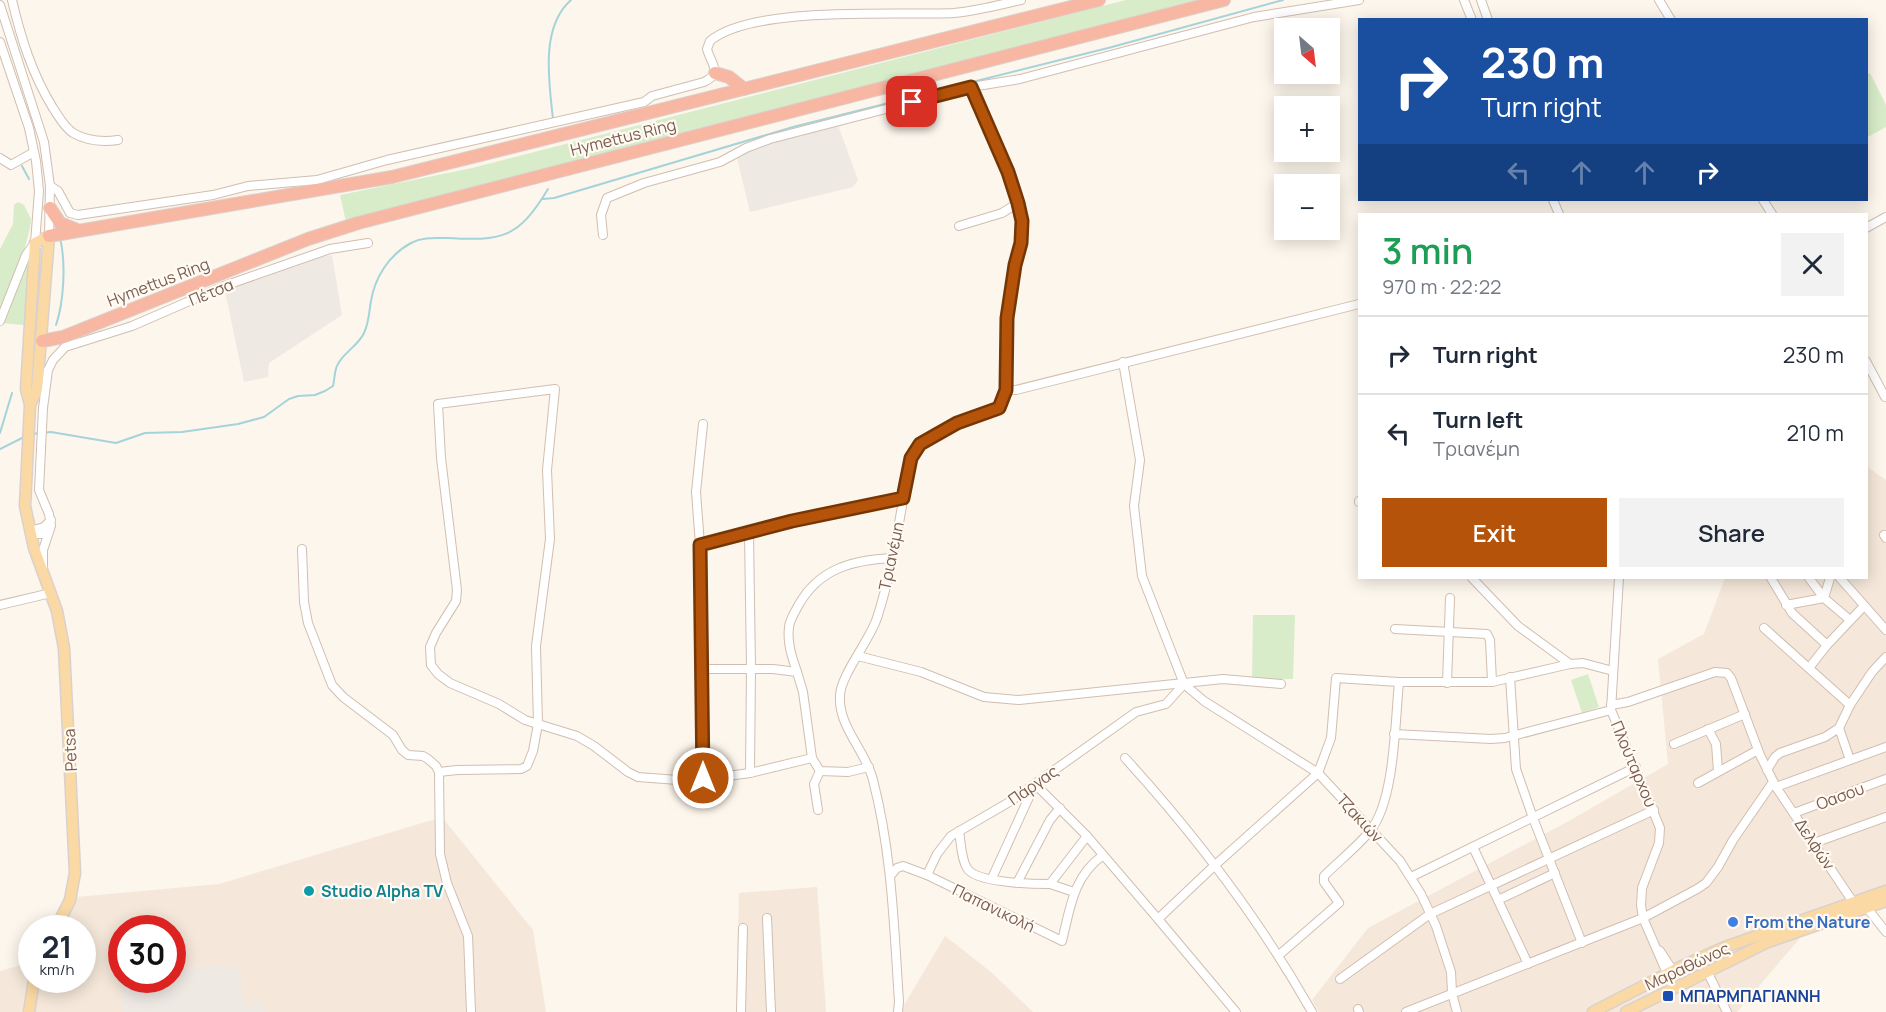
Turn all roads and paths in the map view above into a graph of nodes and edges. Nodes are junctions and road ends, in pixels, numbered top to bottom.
1 (12, 0) edge
2 (1021, 0) edge
3 (1099, 0) edge
4 (1224, 0) edge
5 (1359, 0) edge
6 (1464, 0) edge
7 (1481, 0) edge
8 (1659, 0) edge
9 (0, 5) edge
10 (1471, 18) edge
11 (1487, 18) edge
12 (1670, 18) edge
13 (0, 42) edge
14 (715, 73) junction
15 (971, 87) junction
16 (744, 89) junction
17 (644, 102) junction
18 (639, 116) junction
19 (118, 140) dead end
20 (34, 153) junction
21 (0, 158) edge
22 (50, 186) junction
23 (1018, 203) junction
24 (50, 208) junction
25 (1886, 217) edge
26 (959, 226) dead end
27 (1868, 227) edge
28 (79, 230) junction
29 (49, 236) junction
30 (603, 236) dead end
31 (35, 243) junction
32 (369, 243) dead end
33 (1358, 304) edge
34 (0, 321) edge
35 (35, 341) junction
36 (1123, 362) junction
37 (1868, 365) edge
38 (1006, 390) junction
39 (1885, 397) edge
40 (703, 424) dead end
41 (903, 498) junction
42 (51, 523) junction
43 (30, 531) junction
44 (749, 533) junction
45 (700, 545) junction
46 (302, 549) dead end
47 (893, 558) junction
48 (43, 572) junction
49 (1473, 579) edge
50 (1619, 579) edge
51 (1772, 579) edge
52 (1810, 579) edge
53 (1830, 579) edge
54 (1841, 579) edge
55 (51, 593) junction
56 (1450, 598) dead end
57 (1824, 598) junction
58 (0, 605) edge
59 (1786, 605) junction
60 (1864, 606) junction
61 (1850, 620) junction
62 (1764, 628) dead end
63 (1395, 629) dead end
64 (1886, 630) edge
65 (1449, 633) junction
66 (1827, 645) junction
67 (858, 656) junction
68 (1886, 657) edge
69 (1570, 664) junction
70 (751, 668) junction
71 (1809, 668) junction
72 (702, 669) junction
73 (1614, 670) junction
74 (797, 672) junction
75 (1510, 677) junction
76 (1398, 682) junction
77 (1492, 682) junction
78 (1447, 683) junction
79 (1184, 684) junction
80 (1281, 684) dead end
81 (1850, 705) junction
82 (1611, 707) junction
83 (1745, 714) junction
84 (538, 724) junction
85 (1839, 728) junction
86 (1708, 729) junction
87 (1394, 734) junction
88 (1513, 737) junction
89 (1674, 744) dead end
90 (1886, 747) edge
91 (1758, 750) junction
92 (812, 758) junction
93 (1125, 758) dead end
94 (1850, 760) junction
95 (869, 766) junction
96 (1636, 767) junction
97 (1767, 770) junction
98 (820, 771) junction
99 (1718, 771) junction
100 (439, 772) junction
101 (750, 773) junction
102 (1318, 773) junction
103 (703, 778) junction
104 (1886, 779) edge
105 (1698, 783) dead end
106 (1035, 784) junction
107 (1774, 785) junction
108 (1060, 808) junction
109 (818, 810) dead end
110 (1654, 810) junction
111 (1794, 813) junction
112 (1886, 817) edge
113 (1533, 818) junction
114 (1371, 830) junction
115 (959, 831) junction
116 (1087, 837) junction
117 (1814, 843) junction
118 (1473, 847) junction
119 (1102, 856) junction
120 (1549, 858) junction
121 (1214, 866) junction
122 (1555, 873) junction
123 (891, 875) junction
124 (927, 875) junction
125 (992, 878) junction
126 (1411, 878) junction
127 (1017, 883) junction
128 (1050, 884) junction
129 (1491, 886) junction
130 (1886, 891) edge
131 (1074, 892) junction
132 (1498, 900) junction
133 (1886, 901) edge
134 (1853, 902) junction
135 (1867, 908) junction
136 (1430, 914) junction
137 (62, 915) edge
138 (767, 918) dead end
139 (1643, 918) junction
140 (1158, 919) junction
141 (743, 928) dead end
142 (1886, 932) edge
143 (1582, 943) junction
144 (1279, 955) junction
145 (1528, 964) junction
146 (1707, 971) junction
147 (1671, 978) junction
148 (1340, 979) dead end
149 (32, 993) edge
150 (1452, 993) junction
151 (29, 1012) edge
152 (471, 1012) edge
153 (741, 1012) edge
154 (771, 1012) edge
155 (900, 1012) edge
156 (1236, 1012) edge
157 (1312, 1012) edge
158 (1406, 1012) edge
159 (1457, 1012) edge
160 (1593, 1012) edge
161 (1607, 1012) edge
162 (1626, 1012) edge
163 (1727, 1012) edge

1 - 19 street
2 - 14 street
3 - 16 highway, Hymettus Ring
4 - 35 highway, Hymettus Ring
5 - 15 street
6 - 10 street
7 - 11 street
8 - 12 street
9 - 22 street
13 - 20 street
14 - 16 highway
14 - 17 street
15 - 23 street
15 - 30 street
16 - 18 highway, Hymettus Ring
17 - 18 street
17 - 22 street
18 - 28 highway, Hymettus Ring
20 - 21 street
20 - 31 street
22 - 24 street
23 - 26 street
23 - 38 street
24 - 28 highway
24 - 29 street
25 - 27 street
28 - 29 highway, Hymettus Ring
29 - 31 main road
29 - 35 main road
31 - 34 street
31 - 35 main road
32 - 42 street, Πέτσα
33 - 36 street
35 - 43 main road, Petsa
36 - 38 street
36 - 79 street
37 - 39 street
38 - 41 street, Τριανέμη
40 - 45 street
41 - 44 street
41 - 47 street, Τριανέμη
42 - 43 street
42 - 48 street, Petsa
43 - 48 main road, Petsa
44 - 45 street
44 - 70 street
45 - 72 street
46 - 100 street
47 - 67 street, Τριανέμη
47 - 74 street
48 - 55 main road, Petsa
49 - 69 street
50 - 73 street, Πλούταρχου
51 - 59 street
52 - 57 street
53 - 57 street
54 - 60 street
55 - 58 street
55 - 137 main road, Petsa
56 - 65 street
57 - 59 street
57 - 61 street
59 - 66 street
60 - 61 street
60 - 64 street
61 - 66 street
62 - 71 street
63 - 65 street
65 - 77 street
65 - 78 street
66 - 71 street
67 - 79 street
67 - 95 street, Τριανέμη
68 - 81 street
69 - 73 street
69 - 75 street
70 - 72 street
70 - 74 street
70 - 101 street
71 - 81 street
72 - 103 street
73 - 82 street, Πλούταρχου
74 - 92 street
75 - 77 street
75 - 88 street
76 - 78 street
76 - 87 street
76 - 102 street
77 - 78 street
79 - 80 street
79 - 102 street, Τζακιών
79 - 106 street, Πάργας
81 - 85 street
82 - 83 street, Δελφών
82 - 88 street, Δελφών
82 - 96 street, Πλούταρχου
83 - 86 street
83 - 91 street, Δελφών
84 - 84 street
84 - 100 street
84 - 103 street
85 - 94 street
85 - 97 street
86 - 89 street
86 - 99 street
87 - 88 street, Δελφών
87 - 114 street
88 - 113 street
90 - 94 street
91 - 97 street, Δελφών
91 - 99 street
92 - 98 street
92 - 101 street
93 - 121 street
94 - 107 street
95 - 98 street
95 - 123 street, Τριανέμη
96 - 110 street, Πλούταρχου
96 - 113 street
97 - 107 street, Δελφών
98 - 109 street
99 - 105 street
100 - 152 street
101 - 103 street
102 - 114 street, Τζακιών
102 - 121 street
104 - 111 street, Οασου
106 - 108 street
106 - 115 street, Πάργας
106 - 125 street
107 - 111 street, Δελφών
107 - 139 street
108 - 116 street
108 - 127 street
110 - 120 street
110 - 139 street, Πλούταρχου
111 - 117 street, Δελφών
112 - 117 street
113 - 118 street
113 - 120 street
114 - 126 street, Τζακιών
114 - 144 street
115 - 124 street, Πάργας
115 - 125 street
116 - 119 street
116 - 128 street
117 - 134 street, Δελφών
118 - 126 street
118 - 129 street
119 - 131 street
119 - 140 street
120 - 122 street
120 - 129 street
121 - 140 street
121 - 144 street
122 - 132 street
122 - 143 street
123 - 124 street
123 - 155 street, Τριανέμη
124 - 131 street, Παπανικολή
125 - 127 street
126 - 136 street, Τζακιών
127 - 128 street
128 - 131 street
129 - 132 street
129 - 136 street
130 - 134 main road, Μαραθώνος
132 - 145 street
133 - 135 main road, Μαραθώνος
134 - 147 main road, Μαραθώνος
135 - 142 street
135 - 146 main road, Μαραθώνος
136 - 148 street
136 - 150 street, Τζακιών
138 - 154 street
139 - 143 street
139 - 147 street, Πλούταρχου
140 - 156 street
141 - 153 street
143 - 145 street
144 - 157 street
145 - 150 street
146 - 147 main road, Μαραθώνος
146 - 163 street
147 - 160 main road, Μαραθώνος
147 - 161 main road
147 - 162 main road, Μαραθώνος
149 - 151 main road
150 - 158 street
150 - 159 street, Τζακιών

